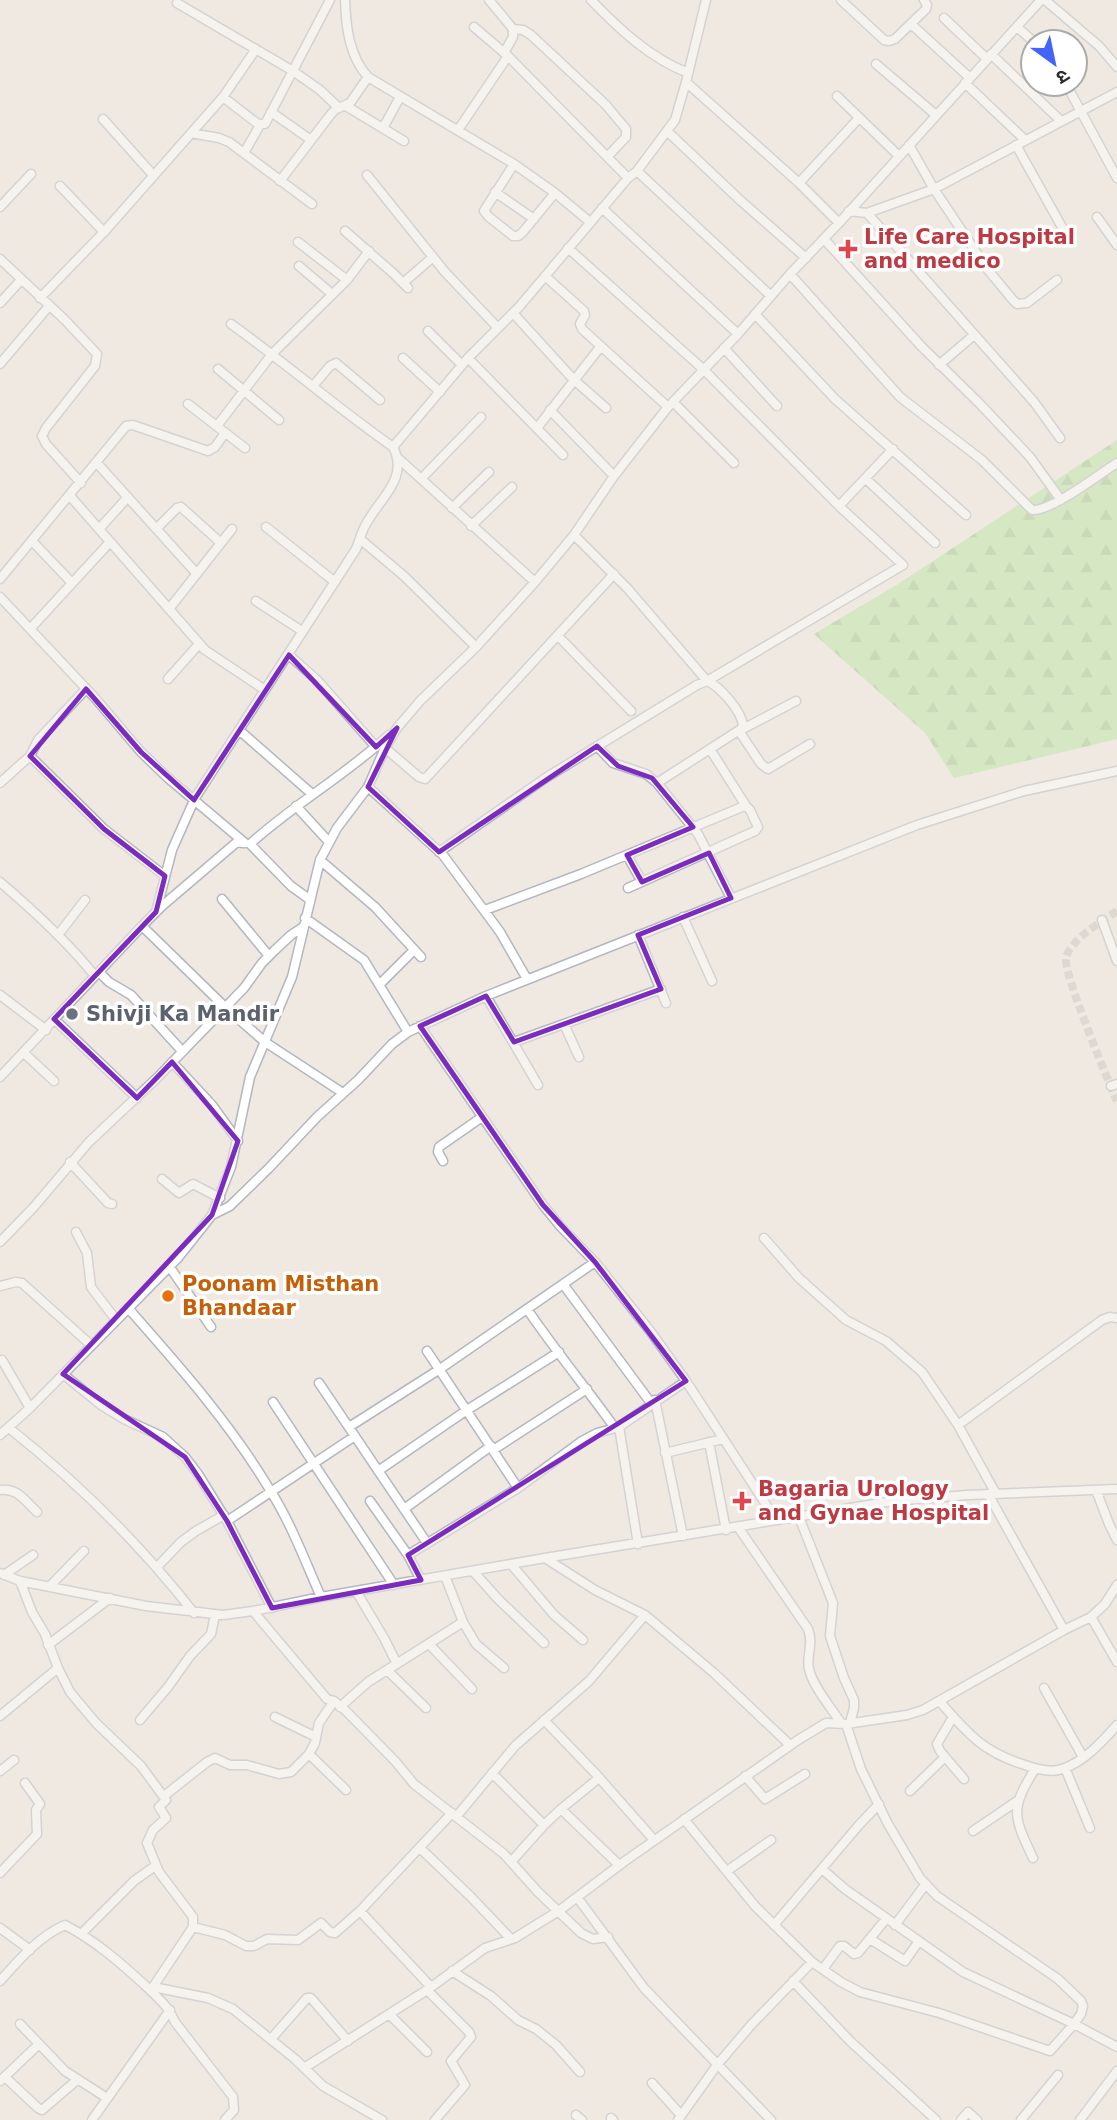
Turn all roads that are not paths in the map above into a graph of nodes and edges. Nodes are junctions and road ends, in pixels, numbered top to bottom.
1 (330, 0) edge
2 (345, 0) edge
3 (489, 0) edge
4 (706, 0) edge
5 (841, 0) edge
6 (924, 0) edge
7 (1043, 0) edge
8 (596, 2) edge
9 (177, 3) dead end
10 (944, 18) dead end
11 (911, 24) junction
12 (474, 26) dead end
13 (1017, 27) joint
14 (513, 29) junction
15 (256, 49) junction
16 (506, 55) junction
17 (989, 57) junction
18 (876, 64) dead end
19 (1117, 66) edge
20 (293, 71) junction
21 (368, 77) junction
22 (687, 78) junction
23 (968, 80) junction
24 (1116, 93) edge
25 (837, 96) dead end
26 (223, 97) junction
27 (400, 97) junction
28 (1073, 98) edge
29 (342, 107) junction
30 (1079, 110) junction
31 (271, 112) junction
32 (936, 116) junction
33 (859, 118) junction
34 (103, 119) dead end
35 (1061, 121) junction
36 (260, 125) junction
37 (383, 128) junction
38 (458, 130) junction
39 (667, 131) junction
40 (191, 133) junction
41 (311, 140) junction
42 (1025, 140) junction
43 (404, 141) dead end
44 (909, 145) junction
45 (1016, 145) junction
46 (244, 153) junction
47 (608, 156) junction
48 (899, 156) junction
49 (514, 164) junction
50 (637, 171) junction
51 (31, 174) dead end
52 (153, 175) junction
53 (367, 175) dead end
54 (628, 178) junction
55 (1117, 178) edge
56 (280, 181) junction
57 (799, 183) junction
58 (60, 186) dead end
59 (934, 189) junction
60 (495, 192) junction
61 (555, 193) junction
62 (312, 204) dead end
63 (0, 207) edge
64 (603, 208) junction
65 (849, 211) junction
66 (867, 213) junction
67 (1097, 217) dead end
68 (534, 219) junction
69 (590, 222) junction
70 (839, 223) junction
71 (1063, 229) dead end
72 (345, 230) dead end
73 (104, 232) junction
74 (824, 239) junction
75 (299, 242) dead end
76 (1117, 245) edge
77 (568, 248) junction
78 (369, 251) junction
79 (433, 257) junction
80 (806, 258) junction
81 (0, 259) edge
82 (299, 266) dead end
83 (790, 274) junction
84 (545, 276) junction
85 (22, 280) junction
86 (346, 280) junction
87 (1057, 280) dead end
88 (332, 294) junction
89 (771, 296) junction
90 (40, 298) junction
91 (0, 303) edge
92 (49, 306) junction
93 (513, 313) junction
94 (755, 314) junction
95 (231, 324) dead end
96 (498, 328) junction
97 (428, 331) dead end
98 (738, 334) junction
99 (974, 335) junction
100 (601, 346) junction
101 (724, 348) junction
102 (272, 354) junction
103 (403, 358) dead end
104 (465, 362) junction
105 (0, 364) edge
106 (939, 365) junction
107 (218, 369) dead end
108 (704, 370) junction
109 (573, 379) junction
110 (313, 386) junction
111 (244, 390) junction
112 (440, 392) junction
113 (380, 400) dead end
114 (188, 404) dead end
115 (671, 405) junction
116 (777, 406) dead end
117 (606, 408) dead end
118 (550, 410) junction
119 (481, 417) dead end
120 (279, 420) dead end
121 (217, 426) junction
122 (537, 428) junction
123 (225, 433) junction
124 (1060, 439) dead end
125 (393, 447) junction
126 (245, 448) dead end
127 (893, 449) junction
128 (563, 455) dead end
129 (399, 459) junction
130 (96, 462) junction
131 (734, 463) dead end
132 (1117, 463) edge
133 (489, 472) dead end
134 (614, 476) junction
135 (421, 479) junction
136 (866, 480) junction
137 (80, 483) junction
138 (512, 487) dead end
139 (70, 496) junction
140 (128, 497) junction
141 (1061, 500) junction
142 (839, 506) junction
143 (452, 508) junction
144 (966, 515) dead end
145 (471, 526) junction
146 (266, 527) dead end
147 (157, 528) junction
148 (99, 529) junction
149 (232, 529) dead end
150 (574, 535) junction
151 (360, 539) junction
152 (32, 541) junction
153 (110, 542) junction
154 (221, 543) junction
155 (935, 543) dead end
156 (197, 574) junction
157 (614, 574) junction
158 (0, 579) edge
159 (335, 582) junction
160 (535, 582) junction
161 (72, 583) junction
162 (0, 597) edge
163 (256, 601) dead end
164 (169, 609) junction
165 (30, 629) junction
166 (302, 631) junction
167 (558, 636) junction
168 (199, 644) junction
169 (476, 647) junction
170 (289, 654) junction
171 (168, 679) dead end
172 (707, 681) junction
173 (86, 689) junction
174 (265, 690) junction
175 (796, 701) dead end
176 (631, 711) dead end
177 (239, 730) junction
178 (738, 731) junction
179 (810, 744) dead end
180 (597, 746) junction
181 (381, 747) junction
182 (710, 749) junction
183 (30, 756) junction
184 (1117, 771) edge
185 (0, 783) edge
186 (657, 783) junction
187 (368, 787) junction
188 (312, 794) junction
189 (194, 800) junction
190 (296, 806) junction
191 (746, 806) junction
192 (693, 827) junction
193 (329, 842) junction
194 (247, 844) junction
195 (439, 852) junction
196 (709, 853) junction
197 (627, 855) junction
198 (320, 860) junction
199 (165, 876) junction
200 (642, 882) junction
201 (1, 885) edge
202 (628, 888) dead end
203 (222, 898) dead end
204 (731, 898) junction
205 (309, 899) junction
206 (85, 900) dead end
207 (485, 910) junction
208 (156, 912) junction
209 (682, 917) junction
210 (1102, 920) dead end
211 (304, 923) junction
212 (142, 926) junction
213 (58, 935) junction
214 (638, 935) junction
215 (414, 950) junction
216 (269, 956) junction
217 (421, 957) dead end
218 (1117, 961) edge
219 (97, 974) junction
220 (527, 979) junction
221 (712, 981) dead end
222 (380, 984) junction
223 (661, 989) junction
224 (0, 995) edge
225 (486, 996) junction
226 (666, 1003) dead end
227 (225, 1007) junction
228 (54, 1019) junction
229 (564, 1024) junction
230 (420, 1026) junction
231 (46, 1030) junction
232 (408, 1032) junction
233 (265, 1042) junction
234 (514, 1042) junction
235 (182, 1051) junction
236 (24, 1053) junction
237 (579, 1057) dead end
238 (172, 1062) junction
239 (0, 1077) edge
240 (54, 1081) dead end
241 (538, 1085) dead end
242 (343, 1093) junction
243 (136, 1098) junction
244 (482, 1117) junction
245 (238, 1141) junction
246 (443, 1161) dead end
247 (70, 1163) junction
248 (162, 1179) dead end
249 (220, 1198) junction
250 (112, 1204) dead end
251 (212, 1215) junction
252 (76, 1233) dead end
253 (764, 1238) dead end
254 (0, 1242) edge
255 (595, 1262) junction
256 (169, 1266) junction
257 (563, 1284) junction
258 (0, 1286) edge
259 (128, 1308) junction
260 (527, 1309) junction
261 (1117, 1318) edge
262 (116, 1320) junction
263 (211, 1327) dead end
264 (91, 1345) junction
265 (427, 1351) dead end
266 (559, 1352) junction
267 (2, 1360) edge
268 (440, 1369) junction
269 (63, 1374) junction
270 (686, 1381) junction
271 (319, 1383) dead end
272 (587, 1389) junction
273 (273, 1402) dead end
274 (653, 1402) junction
275 (30, 1408) junction
276 (467, 1410) junction
277 (958, 1425) junction
278 (9, 1427) junction
279 (349, 1427) junction
280 (617, 1428) junction
281 (0, 1435) edge
282 (355, 1436) junction
283 (723, 1439) junction
284 (709, 1442) junction
285 (492, 1448) junction
286 (665, 1452) junction
287 (313, 1462) junction
288 (379, 1471) junction
289 (518, 1488) junction
290 (1117, 1489) edge
291 (0, 1490) edge
292 (1097, 1490) junction
293 (271, 1491) junction
294 (992, 1494) junction
295 (370, 1501) dead end
296 (404, 1509) junction
297 (37, 1512) dead end
298 (799, 1517) junction
299 (226, 1518) junction
300 (776, 1520) junction
301 (738, 1527) junction
302 (726, 1530) junction
303 (683, 1536) junction
304 (1117, 1540) edge
305 (427, 1543) junction
306 (638, 1544) junction
307 (84, 1551) dead end
308 (33, 1555) dead end
309 (408, 1555) junction
310 (545, 1558) junction
311 (511, 1564) junction
312 (157, 1567) junction
313 (473, 1571) junction
314 (2, 1574) edge
315 (445, 1576) junction
316 (421, 1580) junction
317 (20, 1581) junction
318 (394, 1585) junction
319 (50, 1586) junction
320 (1117, 1586) edge
321 (356, 1591) junction
322 (321, 1597) junction
323 (110, 1598) junction
324 (272, 1608) junction
325 (254, 1612) junction
326 (194, 1613) junction
327 (215, 1615) junction
328 (645, 1615) junction
329 (1091, 1617) junction
330 (463, 1622) junction
331 (1064, 1630) junction
332 (583, 1640) dead end
333 (544, 1643) dead end
334 (429, 1644) junction
335 (48, 1645) junction
336 (1117, 1662) edge
337 (397, 1664) junction
338 (58, 1668) junction
339 (504, 1668) dead end
340 (387, 1670) junction
341 (1044, 1688) dead end
342 (472, 1689) dead end
343 (940, 1702) junction
344 (337, 1704) junction
345 (426, 1708) dead end
346 (0, 1716) edge
347 (275, 1717) dead end
348 (953, 1717) junction
349 (139, 1720) dead end
350 (544, 1720) junction
351 (846, 1723) junction
352 (1117, 1725) edge
353 (316, 1737) junction
354 (790, 1745) junction
355 (309, 1754) junction
356 (945, 1757) junction
357 (1083, 1757) junction
358 (13, 1760) dead end
359 (1065, 1768) junction
360 (1035, 1769) junction
361 (0, 1771) edge
362 (492, 1773) junction
363 (805, 1774) dead end
364 (745, 1776) junction
365 (599, 1778) junction
366 (964, 1779) dead end
367 (26, 1783) dead end
368 (346, 1790) dead end
369 (910, 1791) dead end
370 (164, 1796) junction
371 (1017, 1801) junction
372 (879, 1804) junction
373 (561, 1809) junction
374 (454, 1815) junction
375 (684, 1819) junction
376 (544, 1825) junction
377 (1090, 1828) dead end
378 (973, 1831) dead end
379 (654, 1840) junction
380 (771, 1840) dead end
381 (420, 1849) junction
382 (1033, 1858) dead end
383 (511, 1862) junction
384 (619, 1865) junction
385 (155, 1866) junction
386 (822, 1869) junction
387 (727, 1871) junction
388 (0, 1873) edge
389 (925, 1885) junction
390 (577, 1897) junction
391 (559, 1910) junction
392 (360, 1911) junction
393 (886, 1919) junction
394 (774, 1925) junction
395 (895, 1925) junction
396 (193, 1927) junction
397 (0, 1928) edge
398 (82, 1933) junction
399 (608, 1937) junction
400 (511, 1939) junction
401 (870, 1939) junction
402 (919, 1941) junction
403 (30, 1950) junction
404 (812, 1962) junction
405 (824, 1969) junction
406 (452, 1971) junction
407 (0, 1981) edge
408 (793, 1981) junction
409 (151, 1989) junction
410 (429, 1989) junction
411 (170, 2010) junction
412 (389, 2014) junction
413 (20, 2024) dead end
414 (1073, 2024) junction
415 (271, 2039) junction
416 (348, 2040) junction
417 (39, 2044) junction
418 (1117, 2047) edge
419 (427, 2052) dead end
420 (717, 2065) junction
421 (304, 2068) junction
422 (1117, 2071) edge
423 (580, 2072) dead end
424 (1058, 2075) dead end
425 (2, 2079) edge
426 (77, 2080) junction
427 (652, 2083) dead end
428 (107, 2098) junction
429 (679, 2117) edge
430 (92, 2120) edge
431 (225, 2120) edge
432 (382, 2120) edge
433 (435, 2120) edge
434 (771, 2120) edge
435 (936, 2120) edge
436 (961, 2120) edge
437 (978, 2120) edge
438 (1021, 2120) edge
439 (1080, 2120) edge

1 - 20 street
2 - 21 street
3 - 14 street
4 - 22 street
5 - 11 street
6 - 11 street
7 - 13 street
7 - 19 street
8 - 22 street
9 - 15 street
10 - 17 street
11 - 23 street
12 - 16 street
13 - 17 street
14 - 16 street
14 - 47 street
15 - 20 street
15 - 26 street
16 - 38 street
16 - 47 street
17 - 23 street
17 - 35 street
18 - 32 street
20 - 29 street
20 - 31 street
21 - 27 street
21 - 29 street
22 - 39 street
22 - 57 street
23 - 32 street
23 - 42 street
24 - 30 street
25 - 33 street
26 - 36 street
26 - 40 street
27 - 37 street
27 - 38 street
28 - 30 street
29 - 37 street
29 - 41 street
30 - 35 street
30 - 55 street
31 - 36 street
31 - 41 street
32 - 44 street
33 - 48 street
33 - 57 street
34 - 52 street
35 - 42 street
36 - 46 street
37 - 43 street
38 - 49 street
39 - 50 street
39 - 80 street
40 - 46 street
40 - 52 street
41 - 56 street
42 - 45 street
44 - 48 street
44 - 59 street
45 - 59 street
45 - 71 street
46 - 56 street
47 - 54 street
48 - 65 street
49 - 60 street
49 - 61 street
50 - 54 street
50 - 89 street
51 - 63 street
52 - 73 street
53 - 79 street
54 - 64 street
56 - 62 street
57 - 70 street
58 - 73 street
59 - 66 street
59 - 87 street
60 - 68 street
60 - 68 street
61 - 68 street
61 - 69 street
64 - 69 street
64 - 98 street
65 - 66 street
65 - 70 street
66 - 99 street
67 - 76 street
69 - 77 street
70 - 74 street
72 - 78 street
73 - 90 street
74 - 80 street
74 - 106 street
75 - 86 street
77 - 84 street
77 - 108 street
78 - 79 street
78 - 86 street
79 - 96 street
80 - 83 street
81 - 85 street
82 - 88 street
83 - 89 street
83 - 141 street
84 - 93 street
84 - 100 street
85 - 90 street
85 - 91 street
86 - 88 street
88 - 102 street
89 - 94 street
90 - 92 street
92 - 105 street
92 - 137 street
93 - 96 street
93 - 109 street
94 - 98 street
94 - 127 street
95 - 102 street
96 - 104 street
97 - 104 street
98 - 101 street
99 - 106 street
99 - 124 street
100 - 109 street
100 - 115 street
101 - 108 street
101 - 116 street
102 - 110 street
102 - 111 street
103 - 112 street
104 - 112 street
104 - 122 street
106 - 141 street
107 - 111 street
108 - 115 street
108 - 142 street
109 - 117 street
109 - 118 street
110 - 113 street
110 - 125 street
111 - 120 street
111 - 121 street
112 - 125 street
114 - 121 street
115 - 131 street
115 - 134 street
118 - 122 street
118 - 134 street
119 - 135 street
121 - 123 street
122 - 128 street
123 - 126 street
123 - 130 street
125 - 129 street
127 - 136 street
127 - 144 street
129 - 135 street
129 - 151 street
130 - 137 street
130 - 140 street
132 - 141 street
133 - 143 street
134 - 150 street
135 - 143 street
136 - 142 street
136 - 155 street
137 - 139 street
138 - 145 street
139 - 148 street
139 - 152 street
140 - 147 street
140 - 148 street
142 - 172 street
143 - 145 street
145 - 160 street
146 - 159 street
147 - 154 street
147 - 156 street
148 - 153 street
149 - 154 street
150 - 157 street
150 - 160 street
151 - 159 street
151 - 169 street
152 - 158 street
152 - 161 street
153 - 161 street
153 - 164 street
154 - 156 street
156 - 164 street
157 - 167 street
157 - 172 street
159 - 166 street
160 - 169 street
161 - 165 street
162 - 165 street
163 - 166 street
164 - 168 street
165 - 173 street
166 - 170 street
167 - 176 street
167 - 181 street
168 - 171 street
168 - 174 street
169 - 181 street
170 - 174 street
170 - 181 street
172 - 178 street
172 - 180 street
173 - 183 street
173 - 189 street
174 - 177 street
175 - 178 street
177 - 188 street
177 - 189 street
178 - 179 street
178 - 182 street
180 - 186 street
180 - 195 street
181 - 187 street
181 - 188 street
182 - 186 street
182 - 191 street
183 - 185 street
183 - 199 street
184 - 204 street
186 - 192 street
187 - 193 street
187 - 195 street
188 - 190 street
189 - 194 street
189 - 199 street
190 - 193 street
190 - 194 street
191 - 192 street
191 - 196 street
192 - 196 street
192 - 197 street
193 - 198 street
194 - 205 street
194 - 208 street
195 - 207 street
196 - 200 street
196 - 204 street
197 - 200 street
197 - 207 street
198 - 205 street
198 - 215 street
199 - 208 street
200 - 202 street
201 - 213 street
203 - 216 street
204 - 209 street
205 - 211 street
206 - 213 street
207 - 220 street
208 - 212 street
209 - 214 street
209 - 221 street
210 - 218 street
211 - 216 street
211 - 222 street
211 - 233 street
212 - 219 street
212 - 227 street
213 - 219 street
214 - 220 street
214 - 223 street
215 - 217 street
215 - 222 street
216 - 227 street
219 - 228 street
219 - 235 street
220 - 225 street
222 - 232 street
223 - 226 street
223 - 229 street
224 - 231 street
225 - 230 street
225 - 234 street
227 - 233 street
227 - 235 street
228 - 231 street
228 - 243 street
229 - 234 street
229 - 237 street
230 - 232 street
230 - 244 street
231 - 236 street
232 - 242 street
233 - 242 street
233 - 245 street
234 - 241 street
235 - 238 street
236 - 239 street
236 - 240 street
238 - 243 street
238 - 245 street
242 - 251 street
243 - 247 street
244 - 246 street
244 - 255 street
245 - 249 street
247 - 250 street
247 - 254 street
248 - 249 street
249 - 251 street
251 - 256 street
252 - 262 street
253 - 277 street
255 - 257 street
255 - 270 street
256 - 259 street
256 - 263 street
257 - 260 street
257 - 274 street
258 - 264 street
259 - 262 street
259 - 293 street
260 - 266 street
260 - 268 street
261 - 277 street
262 - 264 street
264 - 269 street
265 - 268 street
266 - 272 street
266 - 276 street
267 - 275 street
268 - 276 street
268 - 279 street
269 - 275 street
269 - 299 street
270 - 274 street
270 - 283 street
271 - 279 street
272 - 280 street
272 - 285 street
273 - 287 street
274 - 280 street
274 - 286 street
275 - 278 street
276 - 285 street
276 - 288 street
277 - 294 street
278 - 281 street
278 - 312 street
279 - 282 street
280 - 289 street
280 - 306 street
282 - 287 street
282 - 288 street
283 - 284 street
283 - 300 street
284 - 286 street
284 - 302 street
285 - 289 street
285 - 296 street
286 - 303 street
287 - 293 street
287 - 318 street
288 - 296 street
289 - 305 street
290 - 292 street
291 - 297 street
292 - 294 street
292 - 304 street
293 - 299 street
293 - 322 street
294 - 298 street
294 - 331 street
295 - 309 street
296 - 305 street
298 - 300 street
298 - 351 street
299 - 312 street
299 - 324 street
300 - 301 street
301 - 302 street
301 - 351 street
302 - 303 street
303 - 306 street
305 - 309 street
306 - 310 street
307 - 319 street
308 - 314 street
309 - 316 street
310 - 311 street
310 - 328 street
311 - 313 street
311 - 332 street
312 - 326 street
313 - 315 street
313 - 333 street
314 - 317 street
315 - 316 street
315 - 330 street
316 - 318 street
317 - 319 street
317 - 335 street
318 - 321 street
319 - 323 street
320 - 329 street
321 - 322 street
321 - 337 street
322 - 324 street
323 - 326 street
323 - 335 street
324 - 325 street
325 - 327 street
325 - 344 street
326 - 327 street
327 - 349 street
328 - 350 street
328 - 354 street
329 - 331 street
329 - 336 street
330 - 334 street
330 - 339 street
331 - 343 street
334 - 337 street
334 - 342 street
335 - 338 street
337 - 340 street
338 - 346 street
338 - 370 street
340 - 344 street
340 - 345 street
341 - 357 street
343 - 348 street
343 - 351 street
344 - 353 street
344 - 374 street
347 - 353 street
348 - 356 street
348 - 360 street
350 - 362 street
350 - 365 street
351 - 354 street
351 - 372 street
352 - 357 street
353 - 355 street
354 - 364 street
355 - 368 street
355 - 370 street
356 - 366 street
356 - 369 street
357 - 359 street
358 - 361 street
359 - 360 street
359 - 377 street
360 - 371 street
362 - 374 street
362 - 376 street
363 - 364 street
364 - 375 street
365 - 373 street
365 - 379 street
367 - 388 street
370 - 385 street
371 - 378 street
371 - 382 street
372 - 386 street
372 - 389 street
373 - 376 street
373 - 384 street
374 - 381 street
374 - 383 street
375 - 379 street
375 - 387 street
376 - 383 street
379 - 384 street
380 - 387 street
381 - 392 street
381 - 400 street
383 - 391 street
384 - 390 street
385 - 396 street
385 - 398 street
386 - 393 street
386 - 394 street
387 - 394 street
389 - 395 street
389 - 414 street
390 - 391 street
390 - 399 street
391 - 399 street
391 - 400 street
392 - 396 street
392 - 410 street
393 - 395 street
393 - 401 street
394 - 404 street
395 - 402 street
396 - 409 street
397 - 403 street
398 - 403 street
398 - 409 street
399 - 420 street
400 - 406 street
401 - 402 street
401 - 405 street
402 - 414 street
403 - 407 street
404 - 405 street
404 - 408 street
405 - 414 street
406 - 410 street
406 - 423 street
408 - 420 street
408 - 435 street
409 - 411 street
409 - 415 street
410 - 412 street
410 - 433 street
411 - 428 street
411 - 431 street
412 - 416 street
412 - 419 street
413 - 417 street
414 - 418 street
415 - 416 street
415 - 421 street
416 - 421 street
417 - 425 street
417 - 426 street
420 - 429 street
420 - 434 street
421 - 432 street
422 - 439 street
424 - 438 street
425 - 426 street
426 - 428 street
427 - 429 street
428 - 430 street
436 - 437 street

